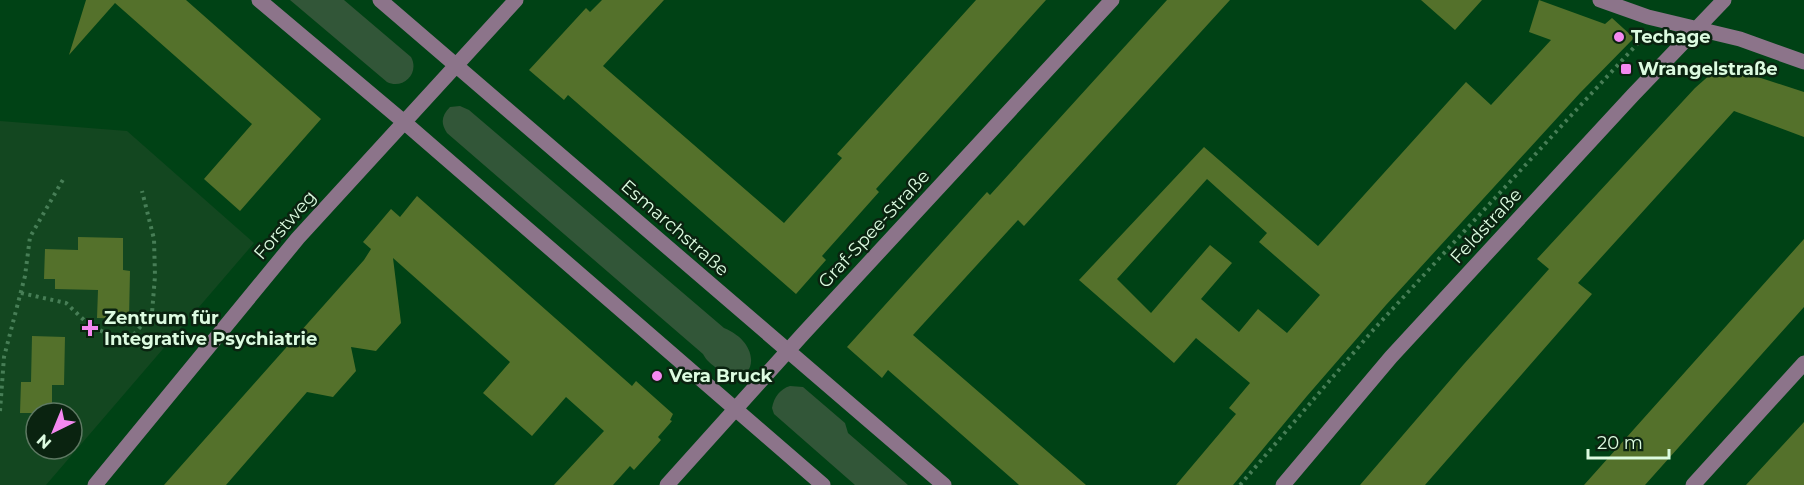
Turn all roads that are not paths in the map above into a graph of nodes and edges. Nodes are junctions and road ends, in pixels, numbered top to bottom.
1 (259, 0) edge
2 (380, 0) edge
3 (516, 0) edge
4 (1112, 0) edge
5 (1600, 0) edge
6 (1724, 0) edge
7 (1698, 28) junction
8 (1804, 62) edge
9 (457, 65) junction
10 (404, 122) junction
11 (788, 351) junction
12 (1804, 363) edge
13 (735, 410) junction
14 (94, 485) edge
15 (667, 485) edge
16 (823, 485) edge
17 (944, 485) edge
18 (1283, 485) edge
19 (1693, 485) edge

1 - 10 street
2 - 9 street, Esmarchstraße
3 - 9 street, Forstweg
4 - 11 street, Graf-Spee-Straße
5 - 7 street
6 - 7 street, Feldstraße
7 - 8 street
7 - 18 street, Feldstraße
9 - 10 street, Forstweg
9 - 11 street, Esmarchstraße
10 - 13 street
10 - 14 street, Forstweg
11 - 13 street, Graf-Spee-Straße
11 - 17 street, Esmarchstraße
12 - 19 street
13 - 15 street, Graf-Spee-Straße
13 - 16 street

